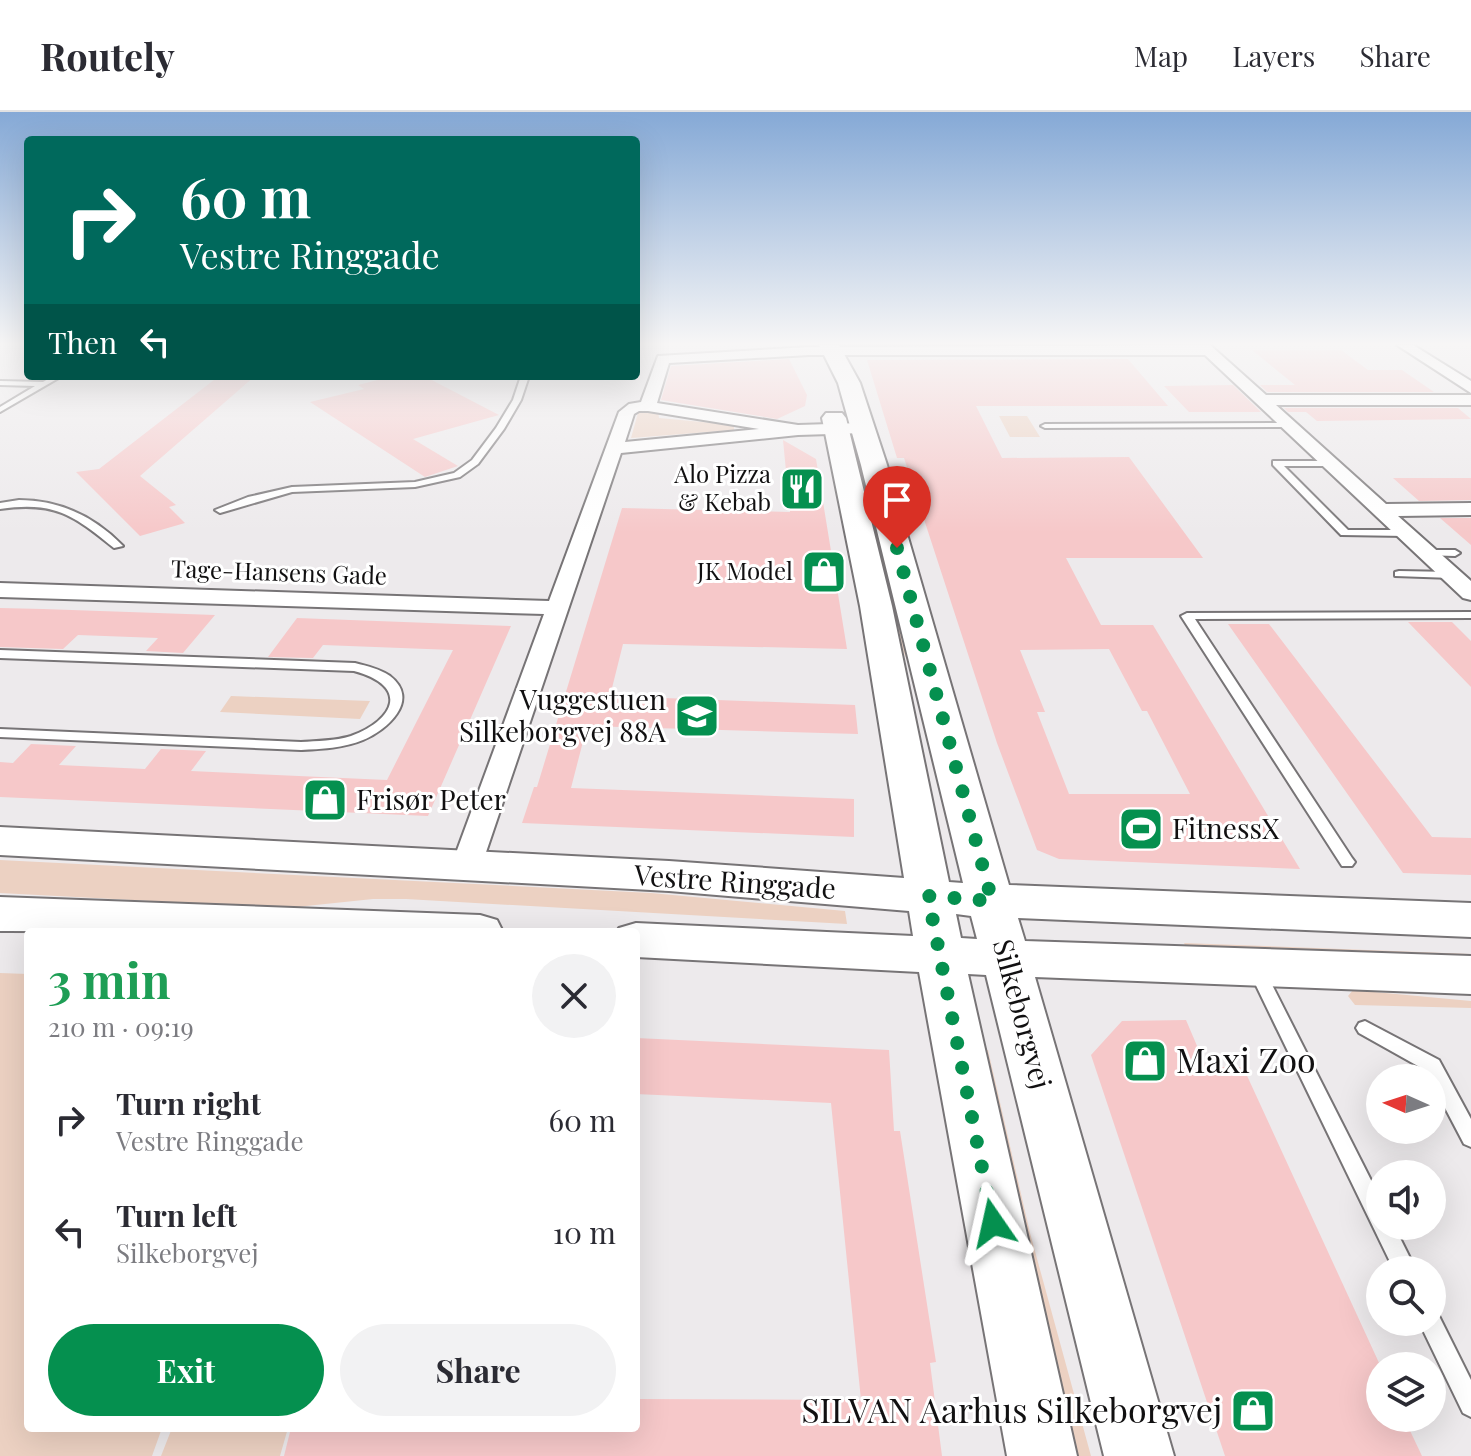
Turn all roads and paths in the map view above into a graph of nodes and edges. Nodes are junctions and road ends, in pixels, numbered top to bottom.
1 (513, 408) edge
2 (634, 408) edge
3 (659, 408) edge
4 (839, 408) edge
5 (1271, 408) edge
6 (1289, 425) junction
7 (1045, 426) dead end
8 (850, 428) junction
9 (798, 430) junction
10 (615, 448) junction
11 (1330, 463) junction
12 (0, 506) edge
13 (1471, 509) edge
14 (220, 510) dead end
15 (1380, 510) junction
16 (1406, 533) junction
17 (118, 546) dead end
18 (1427, 553) junction
19 (1455, 553) dead end
20 (1399, 574) dead end
21 (1452, 575) junction
22 (0, 590) edge
23 (1471, 593) edge
24 (556, 608) junction
25 (1471, 615) edge
26 (0, 654) edge
27 (0, 733) edge
28 (0, 841) edge
29 (1347, 862) dead end
30 (467, 864) junction
31 (928, 896) junction
32 (992, 901) junction
33 (0, 914) edge
34 (1471, 920) edge
35 (397, 928) edge
36 (640, 940) edge
37 (940, 955) junction
38 (1007, 958) junction
39 (1255, 967) junction
40 (1471, 975) edge
41 (1365, 1028) dead end
42 (1471, 1138) edge
43 (1366, 1192) edge
44 (1437, 1336) edge
45 (1471, 1405) edge
46 (1042, 1456) edge
47 (1139, 1456) edge

1 - 14 lane
2 - 10 street
3 - 9 street
4 - 8 street, Silkeborgvej
5 - 6 street
6 - 7 lane
6 - 11 street
8 - 9 street
8 - 31 street, Silkeborgvej
8 - 32 street, Silkeborgvej
9 - 10 street
10 - 24 street
11 - 15 street
11 - 16 lane
12 - 17 lane
13 - 15 street
15 - 16 street
16 - 18 street
18 - 19 lane
18 - 21 street
20 - 21 lane
21 - 23 street
22 - 24 street, Tage-Hansens Gade
24 - 30 street
25 - 29 lane
26 - 27 lane
28 - 30 street, Vestre Ringgade
30 - 31 street, Vestre Ringgade
31 - 32 street, Vestre Ringgade
31 - 37 street, Silkeborgvej
32 - 34 street, Vestre Ringgade
32 - 38 street, Silkeborgvej
33 - 35 street
36 - 37 street
37 - 38 street
37 - 46 street, Silkeborgvej
38 - 39 street
38 - 47 street, Silkeborgvej
39 - 40 street
39 - 43 lane
41 - 42 lane
44 - 45 lane

